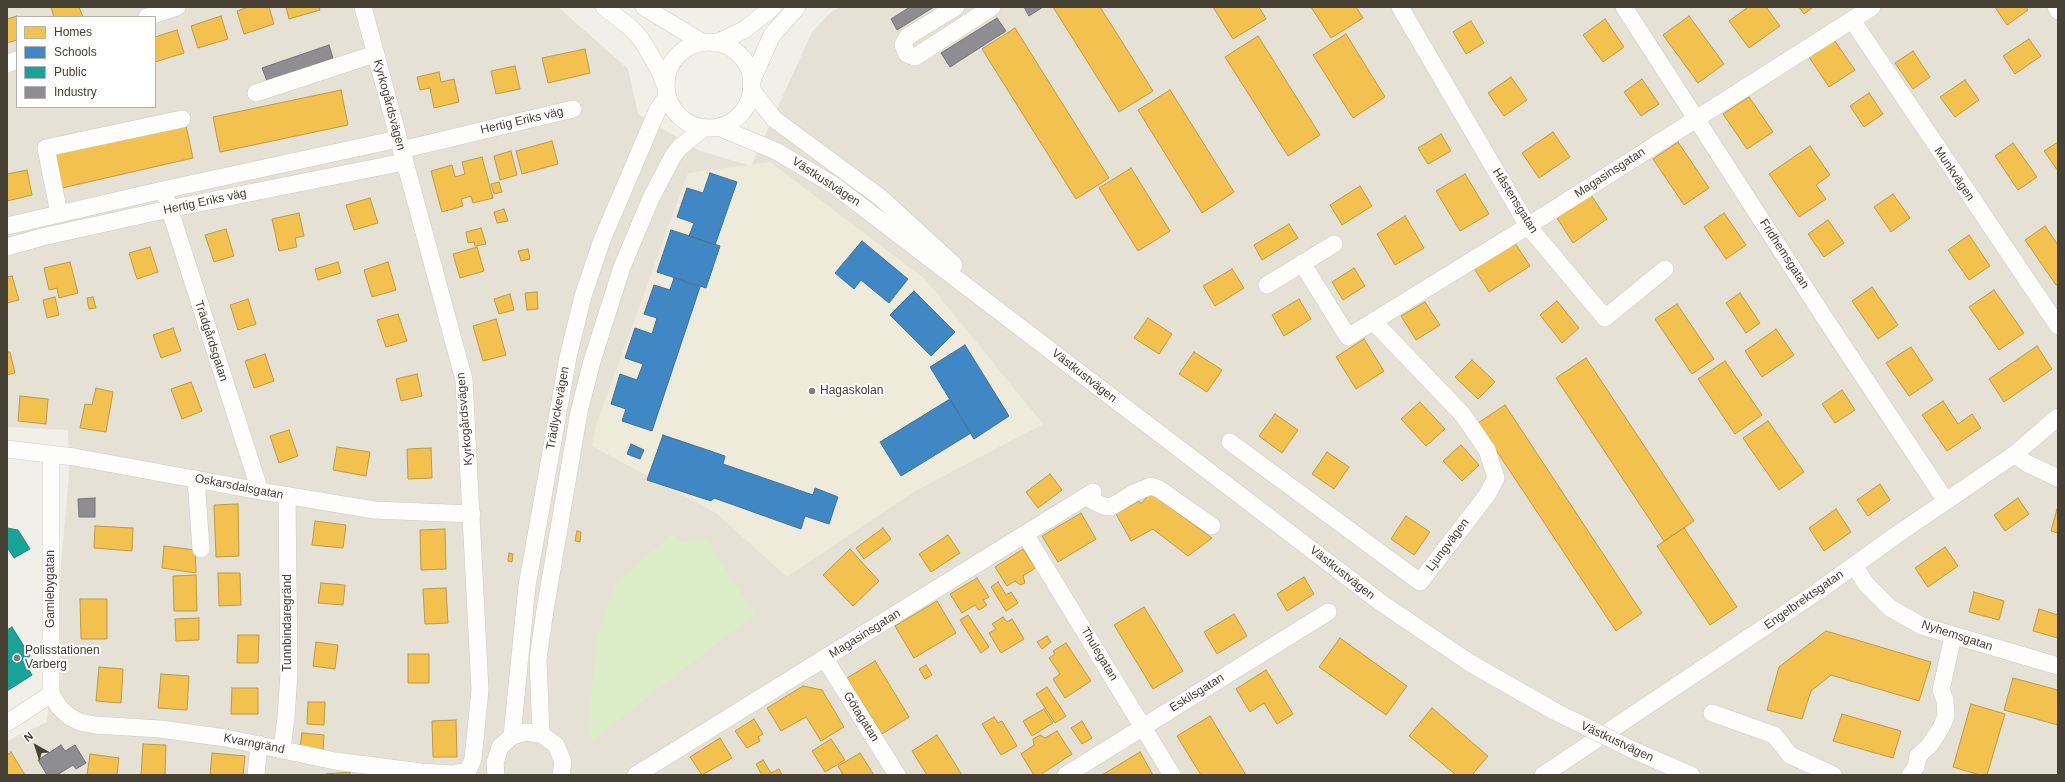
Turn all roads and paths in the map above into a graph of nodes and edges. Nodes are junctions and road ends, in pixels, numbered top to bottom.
1 (177, 7) edge
2 (363, 7) edge
3 (604, 7) edge
4 (644, 7) edge
5 (773, 7) edge
6 (796, 7) edge
7 (956, 7) edge
8 (992, 7) edge
9 (1400, 7) edge
10 (1624, 7) edge
11 (1872, 7) edge
12 (2056, 7) edge
13 (2058, 10) edge
14 (150, 16) edge
15 (1852, 20) junction
16 (709, 43) junction
17 (375, 54) junction
18 (751, 86) junction
19 (667, 92) junction
20 (256, 93) dead end
21 (573, 109) dead end
22 (1696, 117) junction
23 (182, 119) dead end
24 (711, 127) junction
25 (401, 150) junction
26 (163, 190) junction
27 (169, 209) junction
28 (59, 214) junction
29 (7, 226) edge
30 (1528, 226) junction
31 (1334, 244) dead end
32 (7, 247) edge
33 (1302, 263) junction
34 (1665, 269) dead end
35 (1268, 285) dead end
36 (1374, 322) junction
37 (2058, 326) edge
38 (1020, 327) junction
39 (2058, 417) edge
40 (1230, 442) dead end
41 (7, 449) edge
42 (2015, 454) junction
43 (51, 455) junction
44 (2058, 478) edge
45 (196, 479) junction
46 (260, 491) junction
47 (287, 496) junction
48 (1946, 501) junction
49 (472, 514) junction
50 (1212, 526) dead end
51 (1025, 534) junction
52 (201, 549) dead end
53 (1854, 565) junction
54 (1328, 612) dead end
55 (1953, 636) junction
56 (825, 659) junction
57 (2058, 666) edge
58 (51, 694) junction
59 (1712, 713) dead end
60 (7, 722) edge
61 (1143, 727) junction
62 (541, 734) junction
63 (512, 736) junction
64 (259, 744) junction
65 (282, 748) junction
66 (468, 771) joint
67 (256, 775) edge
68 (496, 775) edge
69 (561, 775) edge
70 (636, 775) edge
71 (897, 775) edge
72 (1066, 775) edge
73 (1172, 775) edge
74 (1543, 775) edge
75 (1691, 775) edge
76 (1833, 775) edge
77 (1910, 775) edge

1 - 14 street
2 - 17 street, Kyrkogårdsvägen
3 - 19 street
4 - 16 street
5 - 16 street
6 - 18 street
7 - 8 street
9 - 30 street, Håstensgatan
10 - 22 street, Fridhemsgatan
11 - 15 street, Magasinsgatan
12 - 13 street
15 - 22 street, Magasinsgatan
15 - 37 street, Munkvägen
16 - 18 street
16 - 19 street
17 - 20 street
17 - 25 street, Kyrkogårdsvägen
18 - 24 street
18 - 38 street, Västkustvägen
19 - 24 street
19 - 63 street, Trädlyckevägen
21 - 25 street, Hertig Eriks väg
22 - 30 street, Magasinsgatan
22 - 48 street, Fridhemsgatan
23 - 28 street
24 - 38 street, Västkustvägen
24 - 62 street, Trädlyckevägen
25 - 26 street, Hertig Eriks väg
25 - 27 street, Hertig Eriks väg
25 - 49 street, Kyrkogårdsvägen
26 - 27 street, Trädgårdsgatan
26 - 28 street, Hertig Eriks väg
27 - 32 street, Hertig Eriks väg
27 - 46 street, Trädgårdsgatan
28 - 29 street, Hertig Eriks väg
30 - 34 street, Håstensgatan
30 - 36 street, Magasinsgatan
31 - 33 street
33 - 35 street
33 - 36 street, Magasinsgatan
36 - 40 street, Ljungvägen
38 - 75 street, Västkustvägen, bridge
39 - 42 street, Engelbrektsgatan
41 - 43 street, Oskarsdalsgatan
42 - 44 street
42 - 48 street, Engelbrektsgatan
43 - 45 street, Oskarsdalsgatan
43 - 58 street, Gamlebygatan
45 - 46 street, Oskarsdalsgatan
45 - 52 street
46 - 47 street, Oskarsdalsgatan
47 - 49 street, Oskarsdalsgatan
47 - 65 street, Tunnbindaregränd
48 - 53 street, Engelbrektsgatan
49 - 66 street, Kyrkogårdsvägen
50 - 51 street, Magasinsgatan
51 - 56 street, Magasinsgatan
51 - 61 street, Thulegatan
53 - 55 street, Nyhemsgatan
53 - 74 street, Engelbrektsgatan
54 - 61 street, Eskilsgatan
55 - 57 street, Nyhemsgatan
55 - 77 street
56 - 70 street, Magasinsgatan
56 - 71 street, Götagatan
58 - 60 street
58 - 64 street, Kvarngränd
59 - 76 street
61 - 72 street, Eskilsgatan
61 - 73 street, Thulegatan
62 - 63 street
62 - 69 street
63 - 68 street
64 - 65 street, Kvarngränd
64 - 67 street
65 - 66 street, Kvarngränd

